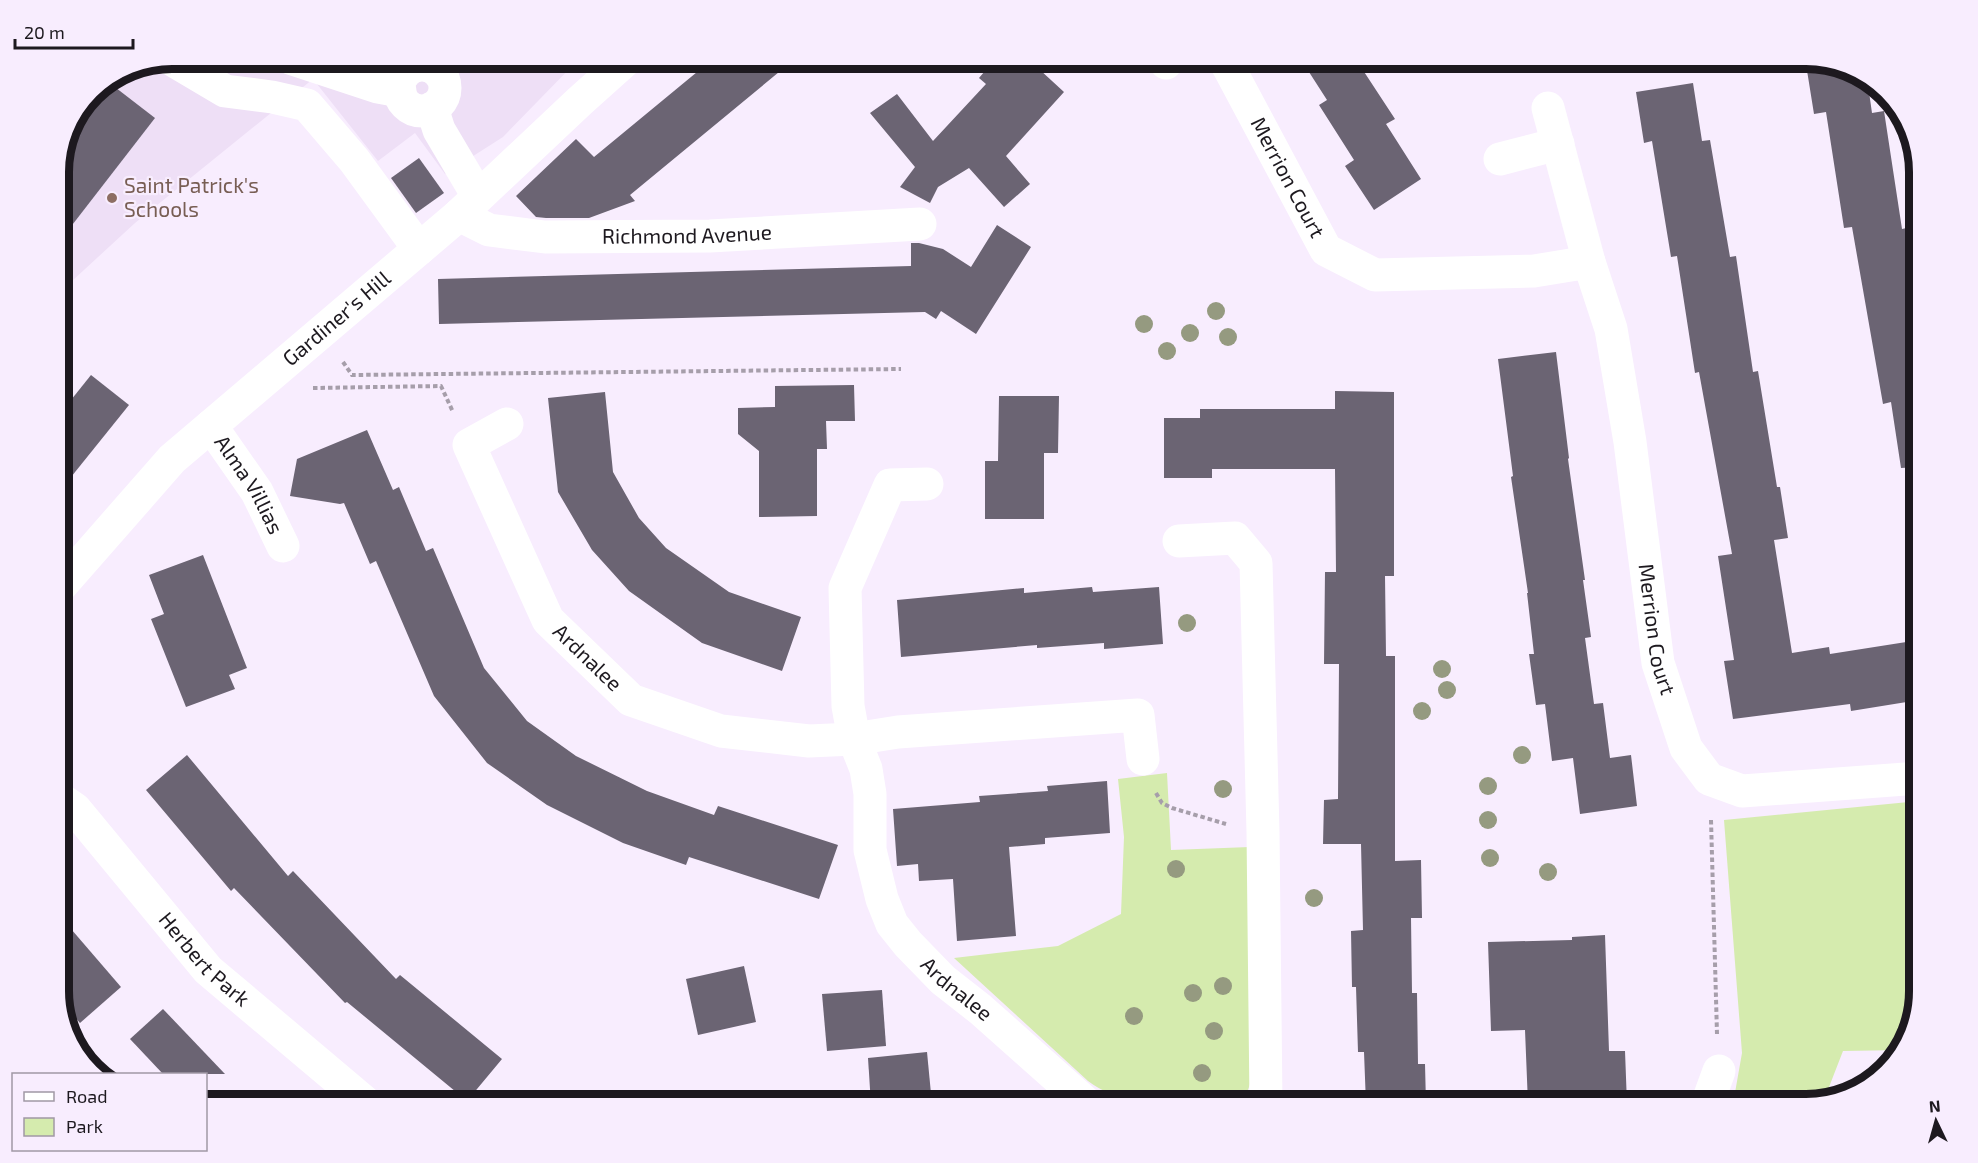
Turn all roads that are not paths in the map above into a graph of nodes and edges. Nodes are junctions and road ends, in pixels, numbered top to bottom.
1 (188, 69) edge
2 (323, 69) edge
3 (409, 69) edge
4 (436, 69) edge
5 (616, 69) edge
6 (1230, 69) edge
7 (400, 92) junction
8 (432, 108) junction
9 (1548, 108) dead end
10 (1558, 144) junction
11 (1500, 159) dead end
12 (469, 206) junction
13 (920, 224) dead end
14 (419, 249) junction
15 (1589, 262) junction
16 (507, 424) dead end
17 (211, 426) junction
18 (927, 484) dead end
19 (1179, 541) dead end
20 (283, 546) dead end
21 (69, 577) edge
22 (854, 739) junction
23 (1143, 759) road end
24 (1909, 779) edge
25 (69, 805) edge
26 (1719, 1071) road end
27 (355, 1094) edge
28 (1076, 1094) edge
29 (1266, 1094) edge
30 (1711, 1094) edge

1 - 14 street
2 - 7 street
3 - 7 street
4 - 8 street
5 - 12 street, Gardiner's Hill
6 - 15 street, Merrion Court
7 - 8 street
8 - 12 street
9 - 10 street, Merrion Court
10 - 11 street
10 - 15 street, Merrion Court
12 - 13 street, Richmond Avenue
12 - 14 street, Gardiner's Hill
14 - 17 street, Gardiner's Hill
15 - 24 street, Merrion Court
16 - 22 street, Ardnalee
17 - 20 street, Alma Villias
17 - 21 street, Gardiner's Hill
18 - 22 street, Ardnalee
19 - 29 street
22 - 23 street, Ardnalee
22 - 28 street, Ardnalee
25 - 27 street, Herbert Park
26 - 30 street

